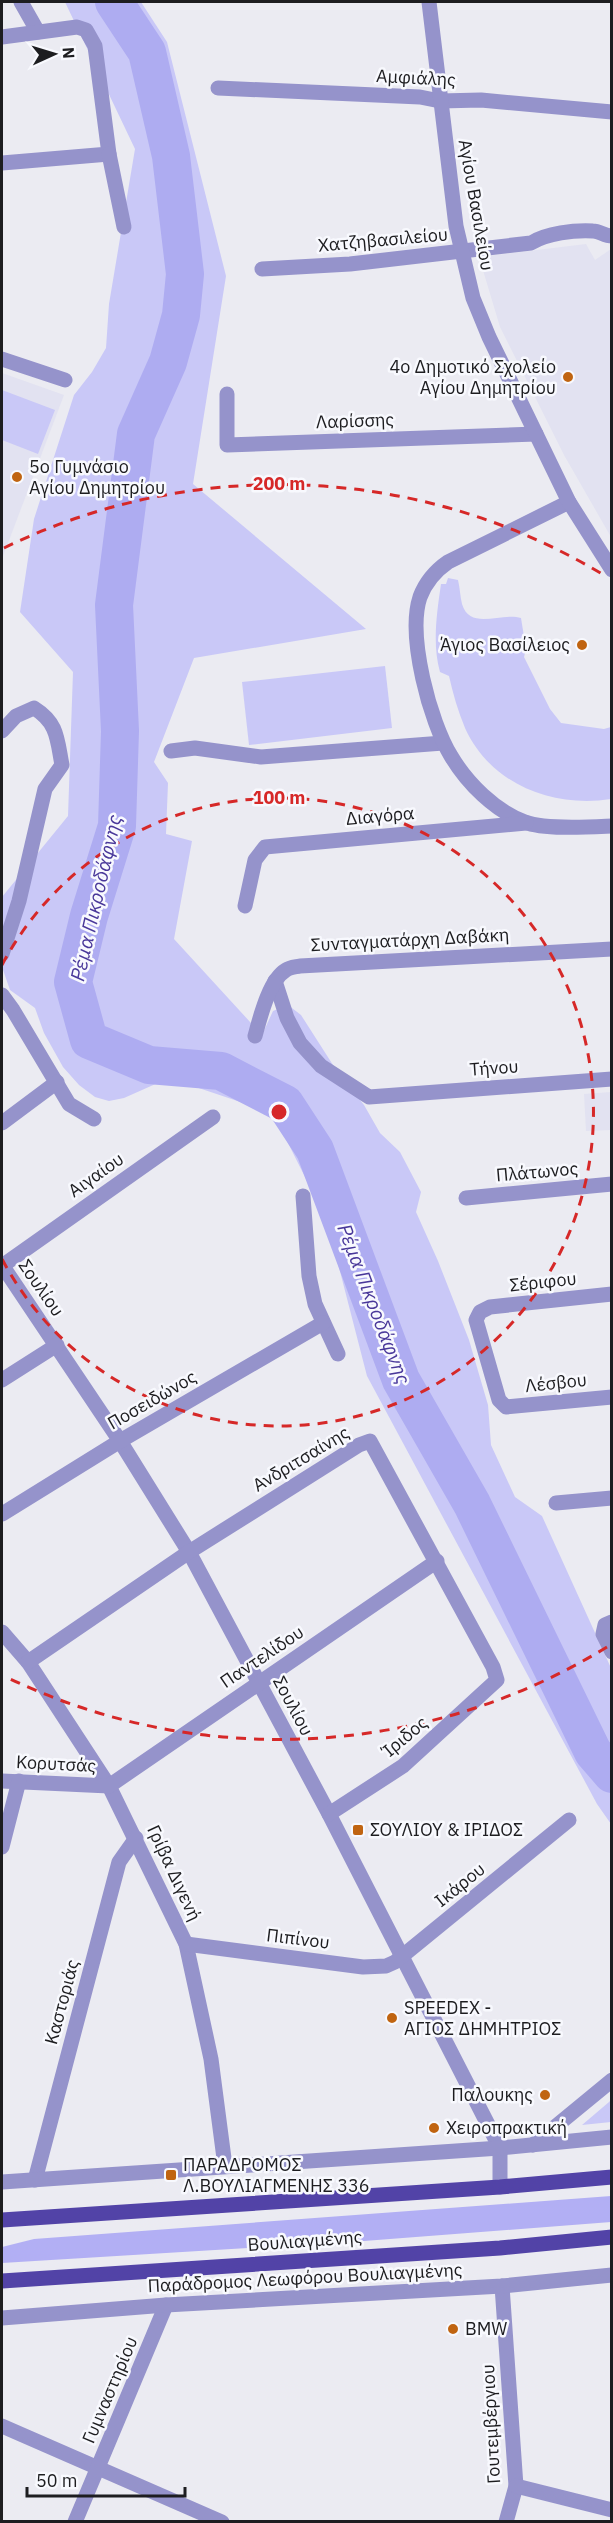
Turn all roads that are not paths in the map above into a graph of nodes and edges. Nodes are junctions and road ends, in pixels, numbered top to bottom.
1 (21, 2) edge
2 (429, 2) edge
3 (38, 32) junction
4 (2, 36) edge
5 (218, 88) dead end
6 (440, 101) junction
7 (612, 112) edge
8 (109, 154) junction
9 (2, 163) edge
10 (124, 227) dead end
11 (612, 236) edge
12 (461, 252) junction
13 (262, 269) dead end
14 (2, 359) edge
15 (65, 380) dead end
16 (227, 394) dead end
17 (536, 434) junction
18 (569, 502) junction
19 (612, 570) edge
20 (2, 731) edge
21 (443, 743) junction
22 (171, 751) dead end
23 (526, 823) junction
24 (612, 826) edge
25 (245, 906) dead end
26 (612, 950) edge
27 (2, 954) edge
28 (275, 981) junction
29 (2, 995) edge
30 (255, 1036) dead end
31 (612, 1079) edge
32 (57, 1082) junction
33 (213, 1117) dead end
34 (94, 1119) dead end
35 (2, 1123) edge
36 (612, 1184) edge
37 (303, 1196) dead end
38 (466, 1198) dead end
39 (2, 1265) edge
40 (612, 1294) edge
41 (323, 1323) junction
42 (57, 1345) junction
43 (338, 1354) dead end
44 (2, 1380) edge
45 (612, 1396) edge
46 (506, 1407) joint
47 (120, 1441) junction
48 (612, 1498) edge
49 (556, 1503) dead end
50 (2, 1514) edge
51 (189, 1552) junction
52 (437, 1561) junction
53 (608, 1623) edge
54 (2, 1632) edge
55 (612, 1652) edge
56 (28, 1662) junction
57 (497, 1680) joint
58 (258, 1683) junction
59 (19, 1780) junction
60 (2, 1781) edge
61 (109, 1786) junction
62 (329, 1814) junction
63 (569, 1820) dead end
64 (136, 1838) junction
65 (2, 1847) edge
66 (186, 1944) junction
67 (403, 1956) junction
68 (612, 2080) edge
69 (612, 2137) edge
70 (533, 2145) junction
71 (500, 2148) junction
72 (225, 2166) junction
73 (612, 2177) edge
74 (35, 2180) junction
75 (2, 2182) edge
76 (500, 2187) junction
77 (2, 2220) edge
78 (612, 2237) edge
79 (612, 2275) edge
80 (2, 2281) edge
81 (502, 2286) junction
82 (166, 2305) junction
83 (2, 2318) edge
84 (2, 2426) edge
85 (98, 2468) junction
86 (516, 2486) junction
87 (612, 2510) edge
88 (75, 2522) edge
89 (222, 2522) edge
90 (506, 2522) edge

1 - 3 street
2 - 6 street, Αγίου Βασιλείου
3 - 4 street
3 - 8 street
5 - 6 street, Αμφιάλης
6 - 7 street, Αμφιάλης
6 - 12 street, Αγίου Βασιλείου
8 - 9 street
8 - 10 street
11 - 12 street, Χατζηβασιλείου
12 - 13 street, Χατζηβασιλείου
12 - 17 street, Αγίου Βασιλείου
14 - 15 street
16 - 17 street, Λαρίσσης
17 - 18 street, Αγίου Βασιλείου
18 - 19 street, Αγίου Βασιλείου
18 - 21 street
20 - 27 street
21 - 22 street
21 - 23 street
23 - 24 street
23 - 25 street, Διαγόρα
26 - 28 street, Συνταγματάρχη Δαβάκη
28 - 30 street
28 - 31 street, Τήνου
29 - 32 street
32 - 34 street
32 - 35 street
33 - 39 street, Αιγαίου
36 - 38 street, Πλάτωνος
37 - 41 street
39 - 42 street, Σουλίου
40 - 46 street, Σέριφου
41 - 43 street
41 - 47 street, Ποσειδώνος
42 - 44 street
42 - 47 street, Σουλίου
45 - 46 street, Λέσβου
47 - 50 street, Ποσειδώνος
47 - 51 street, Σουλίου
48 - 49 street
51 - 52 street, Ανδριτσαίνης
51 - 56 street, Ανδριτσαίνης
51 - 58 street, Σουλίου
52 - 57 street, Ανδριτσαίνης
52 - 58 street, Παντελίδου
53 - 55 street
54 - 56 street, Γρίβα Διγενή
56 - 61 street, Γρίβα Διγενή
57 - 62 street, Ίριδος
58 - 61 street, Παντελίδου
58 - 62 street, Σουλίου
59 - 60 street, Κορυτσάς
59 - 61 street, Κορυτσάς
59 - 65 street
61 - 64 street, Γρίβα Διγενή
62 - 67 street, Σουλίου
63 - 67 street, Ικάρου
64 - 66 street, Γρίβα Διγενή
64 - 74 street, Καστοριάς
66 - 67 street, Πιπίνου
66 - 72 street, Γρίβα Διγενή
67 - 71 street, Σουλίου
68 - 70 street
69 - 70 street
70 - 71 street
71 - 72 street
71 - 76 street, Σουλίου
72 - 74 street
73 - 76 main road
74 - 75 street
76 - 77 main road
78 - 80 main road, Βουλιαγμένης
79 - 81 street, Παράδρομος Λεωφόρου Βουλιαγμένης
81 - 82 street, Παράδρομος Λεωφόρου Βουλιαγμένης
81 - 86 street, Γουτεμβέργιου
82 - 83 street, Παράδρομος Λεωφόρου Βουλιαγμένης
82 - 85 street, Γυμναστηρίου
84 - 85 street
85 - 88 street, Γυμναστηρίου
85 - 89 street
86 - 87 street
86 - 90 street, Γουτεμβέργιου

